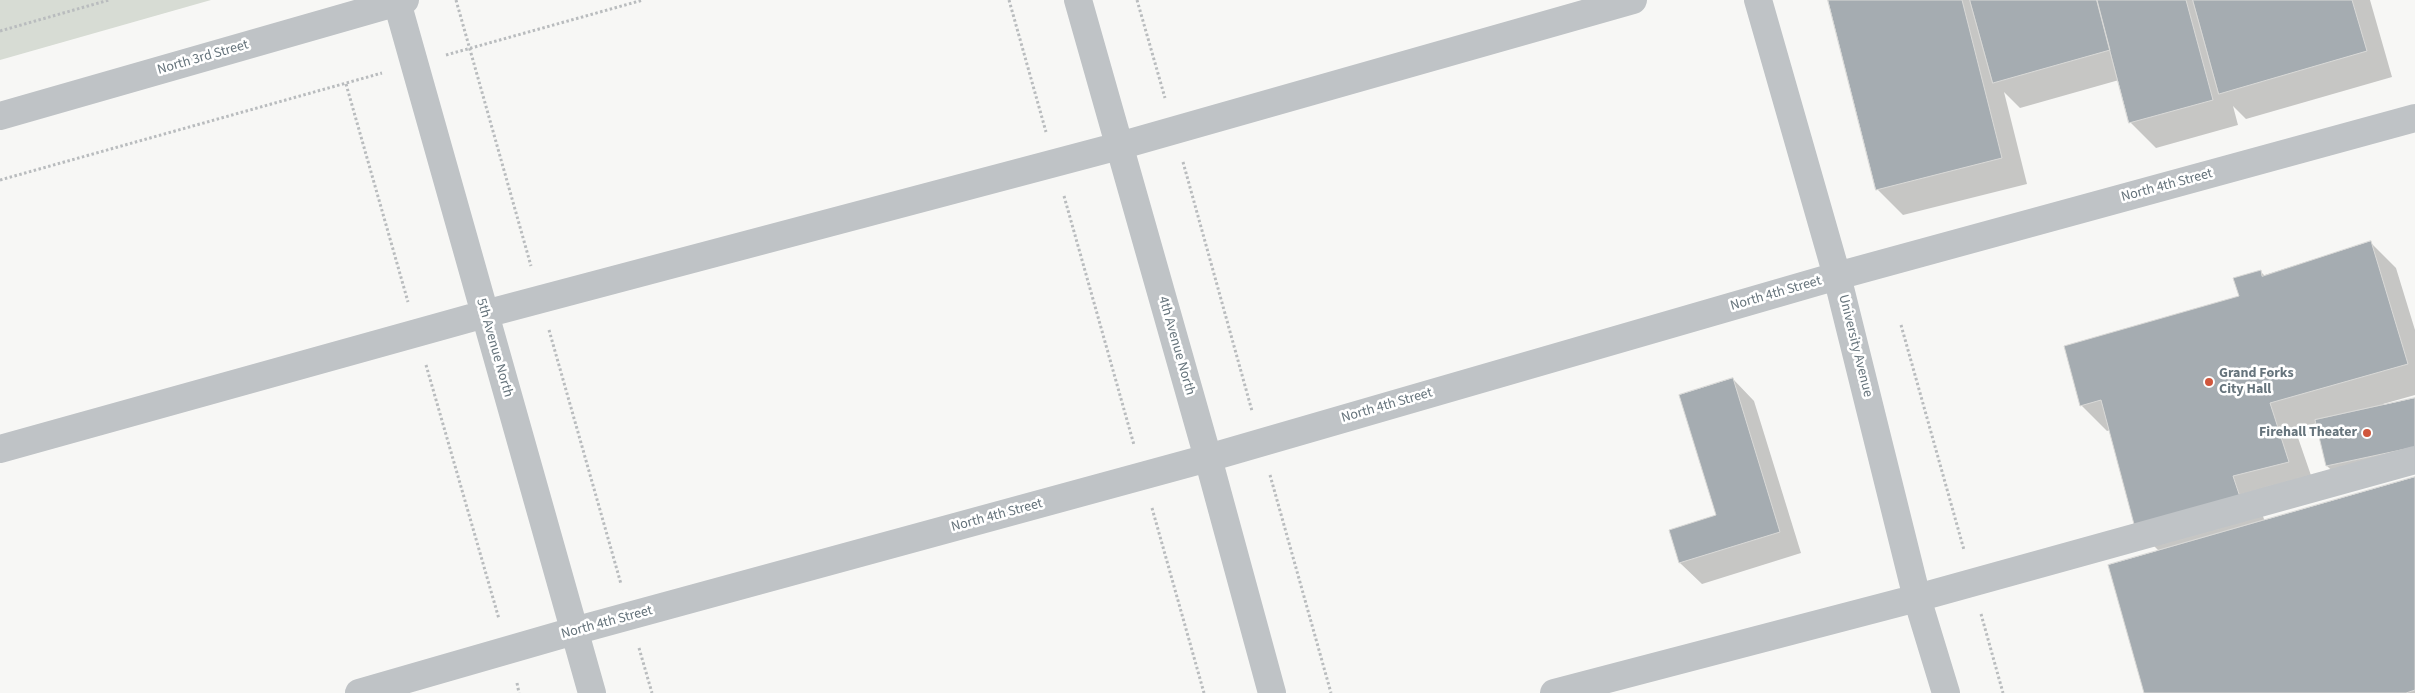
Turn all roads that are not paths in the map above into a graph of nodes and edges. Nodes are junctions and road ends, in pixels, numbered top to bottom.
1 (1078, 0) edge
2 (1633, 0) edge
3 (1758, 0) edge
4 (401, 1) edge
5 (0, 116) edge
6 (2415, 118) edge
7 (1119, 146) junction
8 (1837, 276) junction
9 (485, 314) junction
10 (0, 449) edge
11 (1208, 458) junction
12 (2415, 460) edge
13 (1917, 598) junction
14 (574, 632) junction
15 (359, 693) edge
16 (592, 693) edge
17 (1272, 693) edge
18 (1554, 693) edge
19 (1946, 693) edge

1 - 7 street, 4th Avenue North
2 - 7 street
3 - 8 street, University Avenue
4 - 5 street, North 3rd Street
4 - 9 street, 5th Avenue North
6 - 8 street, North 4th Street
7 - 9 street
7 - 11 street, 4th Avenue North
8 - 11 street, North 4th Street
8 - 13 street, University Avenue
9 - 10 street
9 - 14 street, 5th Avenue North
11 - 14 street, North 4th Street
11 - 17 street, 4th Avenue North
12 - 13 street
13 - 18 street
13 - 19 street, University Avenue
14 - 15 street, North 4th Street
14 - 16 street, 5th Avenue North

